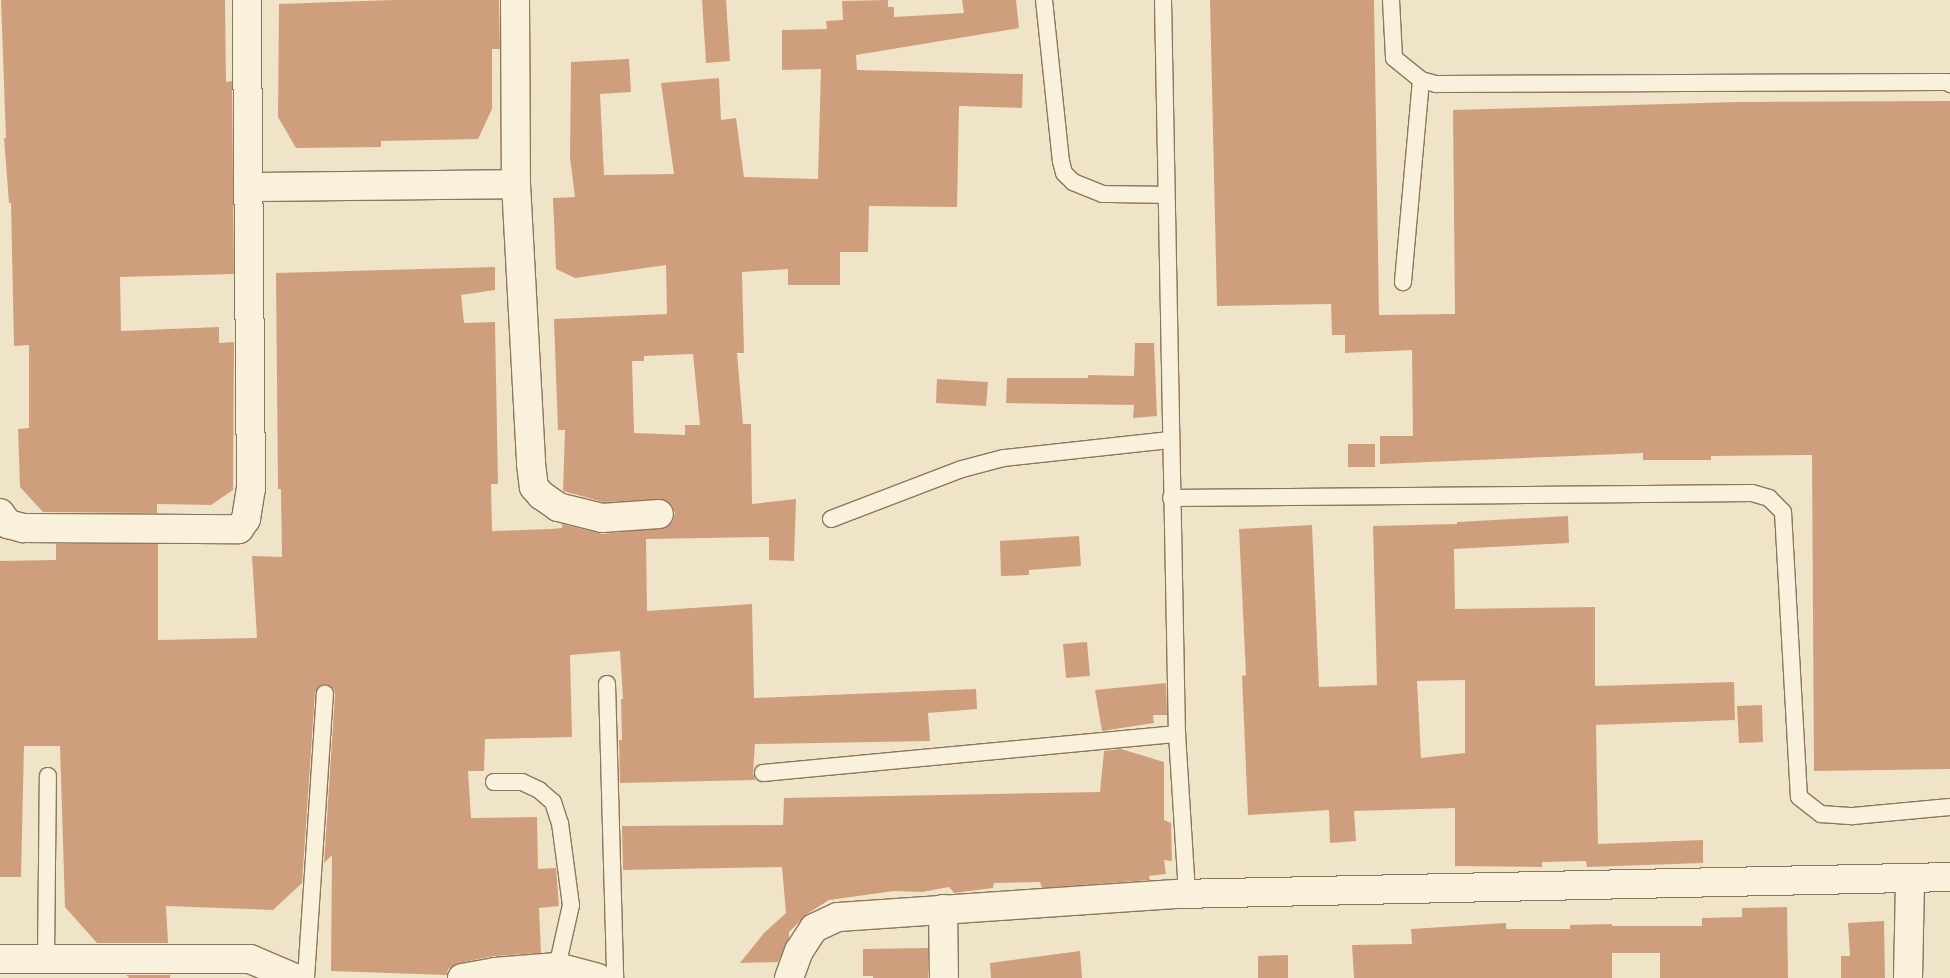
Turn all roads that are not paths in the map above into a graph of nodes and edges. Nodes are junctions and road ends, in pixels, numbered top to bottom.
1 (247, 0) edge
2 (514, 0) edge
3 (1044, 0) edge
4 (1163, 0) edge
5 (1391, 0) edge
6 (1421, 80) junction
7 (1950, 84) edge
8 (516, 184) junction
9 (248, 187) junction
10 (1166, 195) junction
11 (1403, 282) dead end
12 (1171, 440) junction
13 (1171, 498) junction
14 (0, 513) edge
15 (659, 514) dead end
16 (831, 518) dead end
17 (607, 684) dead end
18 (325, 694) dead end
19 (1177, 734) junction
20 (763, 773) dead end
21 (48, 776) dead end
22 (494, 782) dead end
23 (1950, 807) edge
24 (1950, 877) edge
25 (1910, 879) junction
26 (1187, 894) junction
27 (943, 909) junction
28 (46, 958) junction
29 (0, 959) edge
30 (558, 967) junction
31 (295, 978) edge
32 (306, 978) edge
33 (462, 978) edge
34 (598, 978) edge
35 (615, 978) edge
36 (789, 978) edge
37 (944, 978) edge
38 (1908, 978) edge

1 - 9 street
2 - 8 street
3 - 10 lane
4 - 10 lane
5 - 6 lane
6 - 7 lane
6 - 11 lane
8 - 9 street
8 - 15 street
9 - 14 street
10 - 12 lane
12 - 13 lane
12 - 16 lane
13 - 19 lane
13 - 23 lane
17 - 35 lane
18 - 32 lane
19 - 20 lane
19 - 26 lane
21 - 28 lane
22 - 30 lane
24 - 25 street
25 - 26 street
25 - 38 street
26 - 27 street
27 - 36 street
27 - 37 street
28 - 29 street
28 - 31 street
30 - 33 street
30 - 34 street

